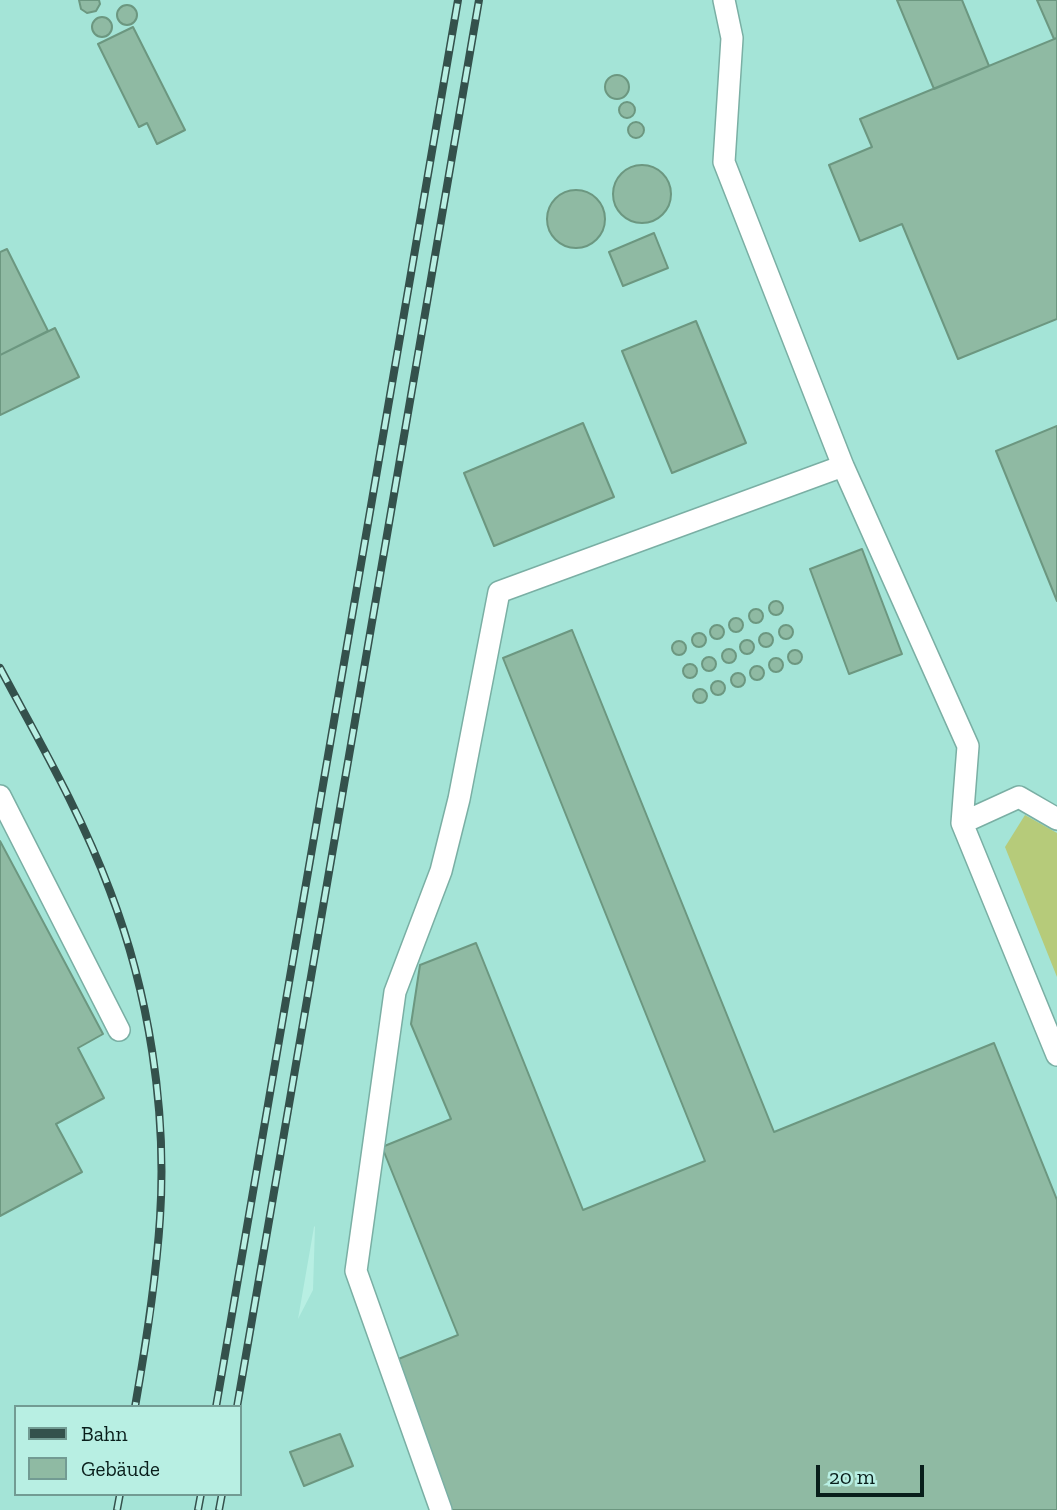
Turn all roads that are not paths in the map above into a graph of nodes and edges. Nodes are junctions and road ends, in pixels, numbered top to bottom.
1 (724, 0) edge
2 (843, 466) junction
3 (0, 796) edge
4 (1057, 819) edge
5 (962, 823) junction
6 (118, 1030) dead end
7 (1057, 1055) edge
8 (441, 1510) edge

1 - 2 lane
2 - 5 lane
2 - 8 lane
3 - 6 lane
4 - 5 lane
5 - 7 lane

